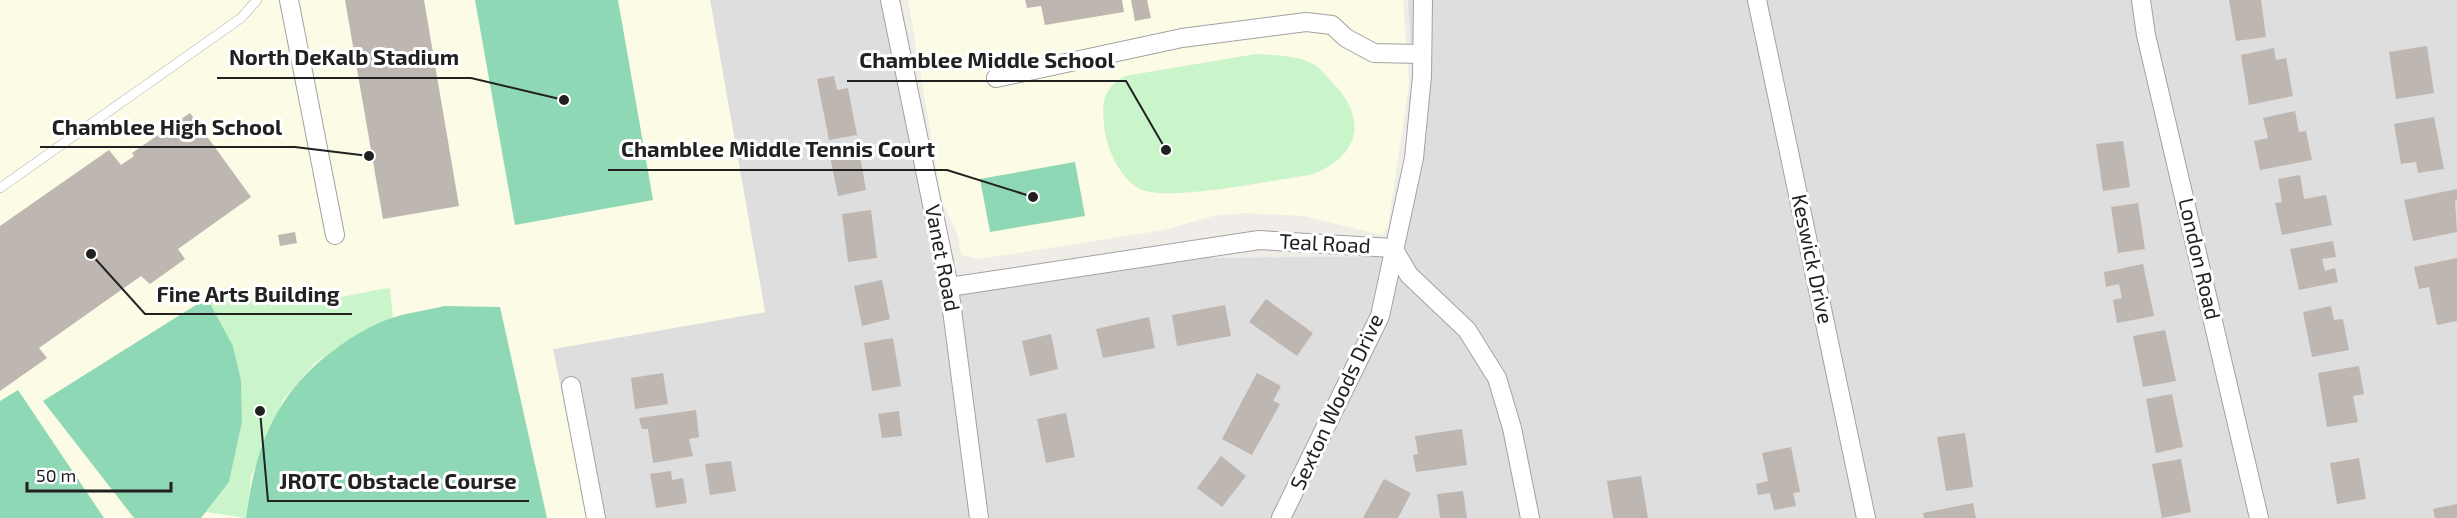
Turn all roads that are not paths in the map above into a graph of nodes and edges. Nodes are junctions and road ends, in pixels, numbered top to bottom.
1 (257, 0) edge
2 (288, 0) edge
3 (891, 0) edge
4 (1423, 0) edge
5 (1757, 0) edge
6 (2141, 0) edge
7 (1422, 54) junction
8 (996, 78) dead end
9 (0, 188) edge
10 (335, 235) dead end
11 (1393, 248) junction
12 (949, 287) junction
13 (572, 386) dead end
14 (596, 518) edge
15 (979, 518) edge
16 (1281, 518) edge
17 (1530, 518) edge
18 (1866, 518) edge
19 (2259, 518) edge

1 - 9 lane
2 - 10 street
3 - 12 street, Vanet Road
4 - 7 street, Sexton Woods Drive
5 - 18 street, Keswick Drive
6 - 19 street, London Road
7 - 8 street
7 - 11 street, Sexton Woods Drive
11 - 12 street, Teal Road
11 - 16 street, Sexton Woods Drive
11 - 17 street, Teal Road
12 - 15 street, Vanet Road
13 - 14 street

